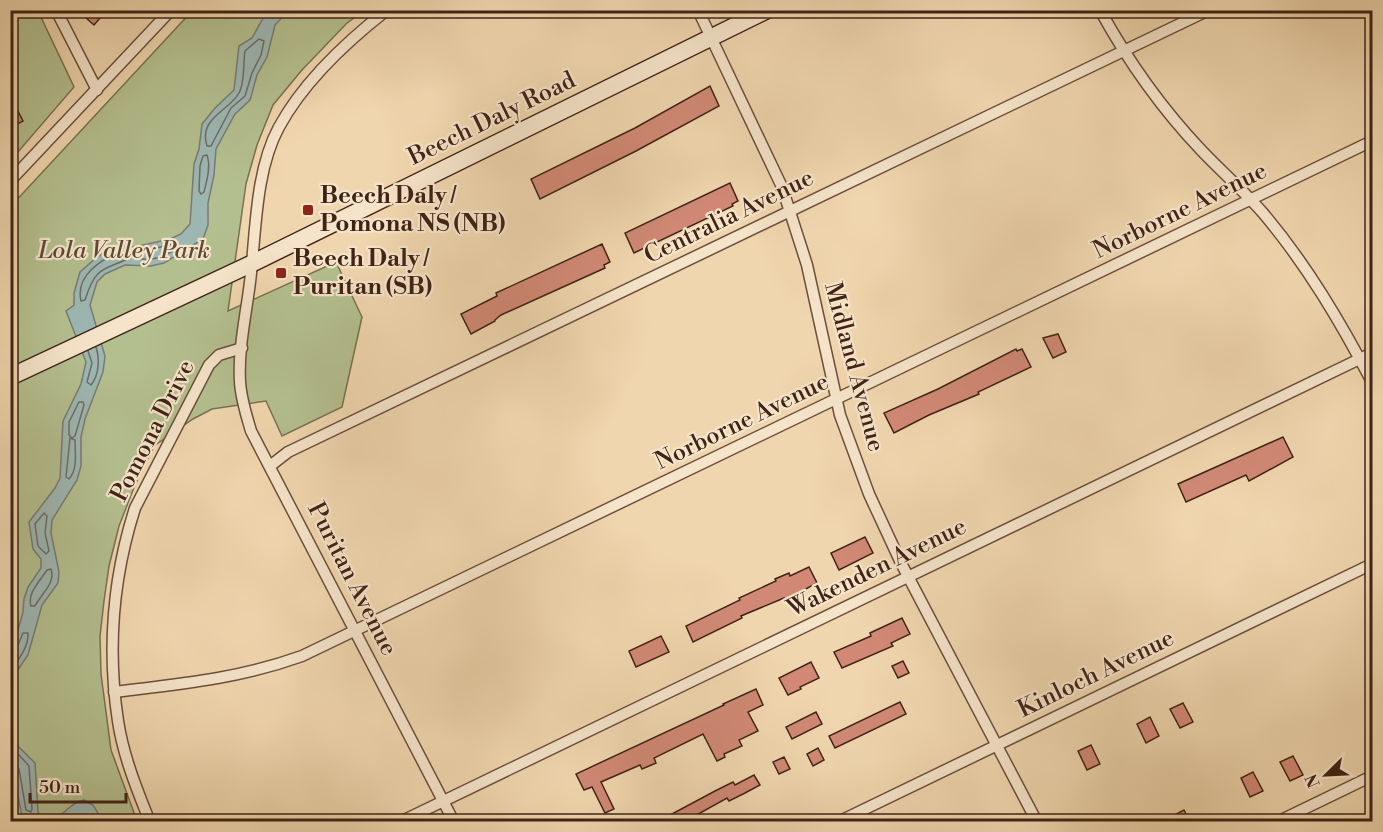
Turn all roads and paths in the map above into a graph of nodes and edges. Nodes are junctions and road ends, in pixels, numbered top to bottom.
1 (56, 10) edge
2 (171, 10) edge
3 (387, 10) edge
4 (698, 10) edge
5 (766, 10) edge
6 (1100, 10) edge
7 (1209, 10) edge
8 (711, 37) junction
9 (1124, 51) junction
10 (97, 90) junction
11 (1372, 141) edge
12 (10, 181) edge
13 (1251, 200) junction
14 (789, 212) junction
15 (252, 263) junction
16 (242, 348) junction
17 (1372, 353) edge
18 (1360, 358) junction
19 (10, 377) edge
20 (1372, 382) edge
21 (837, 400) junction
22 (270, 466) junction
23 (1372, 564) edge
24 (908, 576) junction
25 (356, 631) junction
26 (114, 693) junction
27 (997, 745) junction
28 (1372, 776) edge
29 (444, 800) junction
30 (150, 822) edge
31 (400, 822) edge
32 (454, 822) edge
33 (838, 822) edge
34 (1037, 822) edge
35 (1277, 822) edge

1 - 10 street
2 - 10 street
3 - 15 street
4 - 8 street, Midland Avenue
5 - 8 main road, Beech Daly Road
6 - 9 street
7 - 9 street, Centralia Avenue
8 - 14 street, Midland Avenue
8 - 15 main road, Beech Daly Road
9 - 13 street
9 - 14 street, Centralia Avenue
10 - 12 street
11 - 13 street, Norborne Avenue
13 - 18 street
13 - 21 street, Norborne Avenue
14 - 21 street, Midland Avenue
14 - 22 street, Centralia Avenue
15 - 16 street
15 - 19 main road, Beech Daly Road
16 - 22 street, Puritan Avenue
16 - 26 street, Pomona Drive
17 - 18 street, Wakenden Avenue
18 - 20 street
18 - 24 street, Wakenden Avenue
21 - 24 street, Midland Avenue
21 - 25 street, Norborne Avenue
22 - 25 street, Puritan Avenue
23 - 27 street, Kinloch Avenue
24 - 27 street, Midland Avenue
24 - 29 street, Wakenden Avenue
25 - 26 street, Norborne Avenue
25 - 29 street, Puritan Avenue
26 - 30 street, Pomona Drive
27 - 33 street, Kinloch Avenue
27 - 34 street, Midland Avenue
28 - 35 street
29 - 31 street, Wakenden Avenue
29 - 32 street, Puritan Avenue

